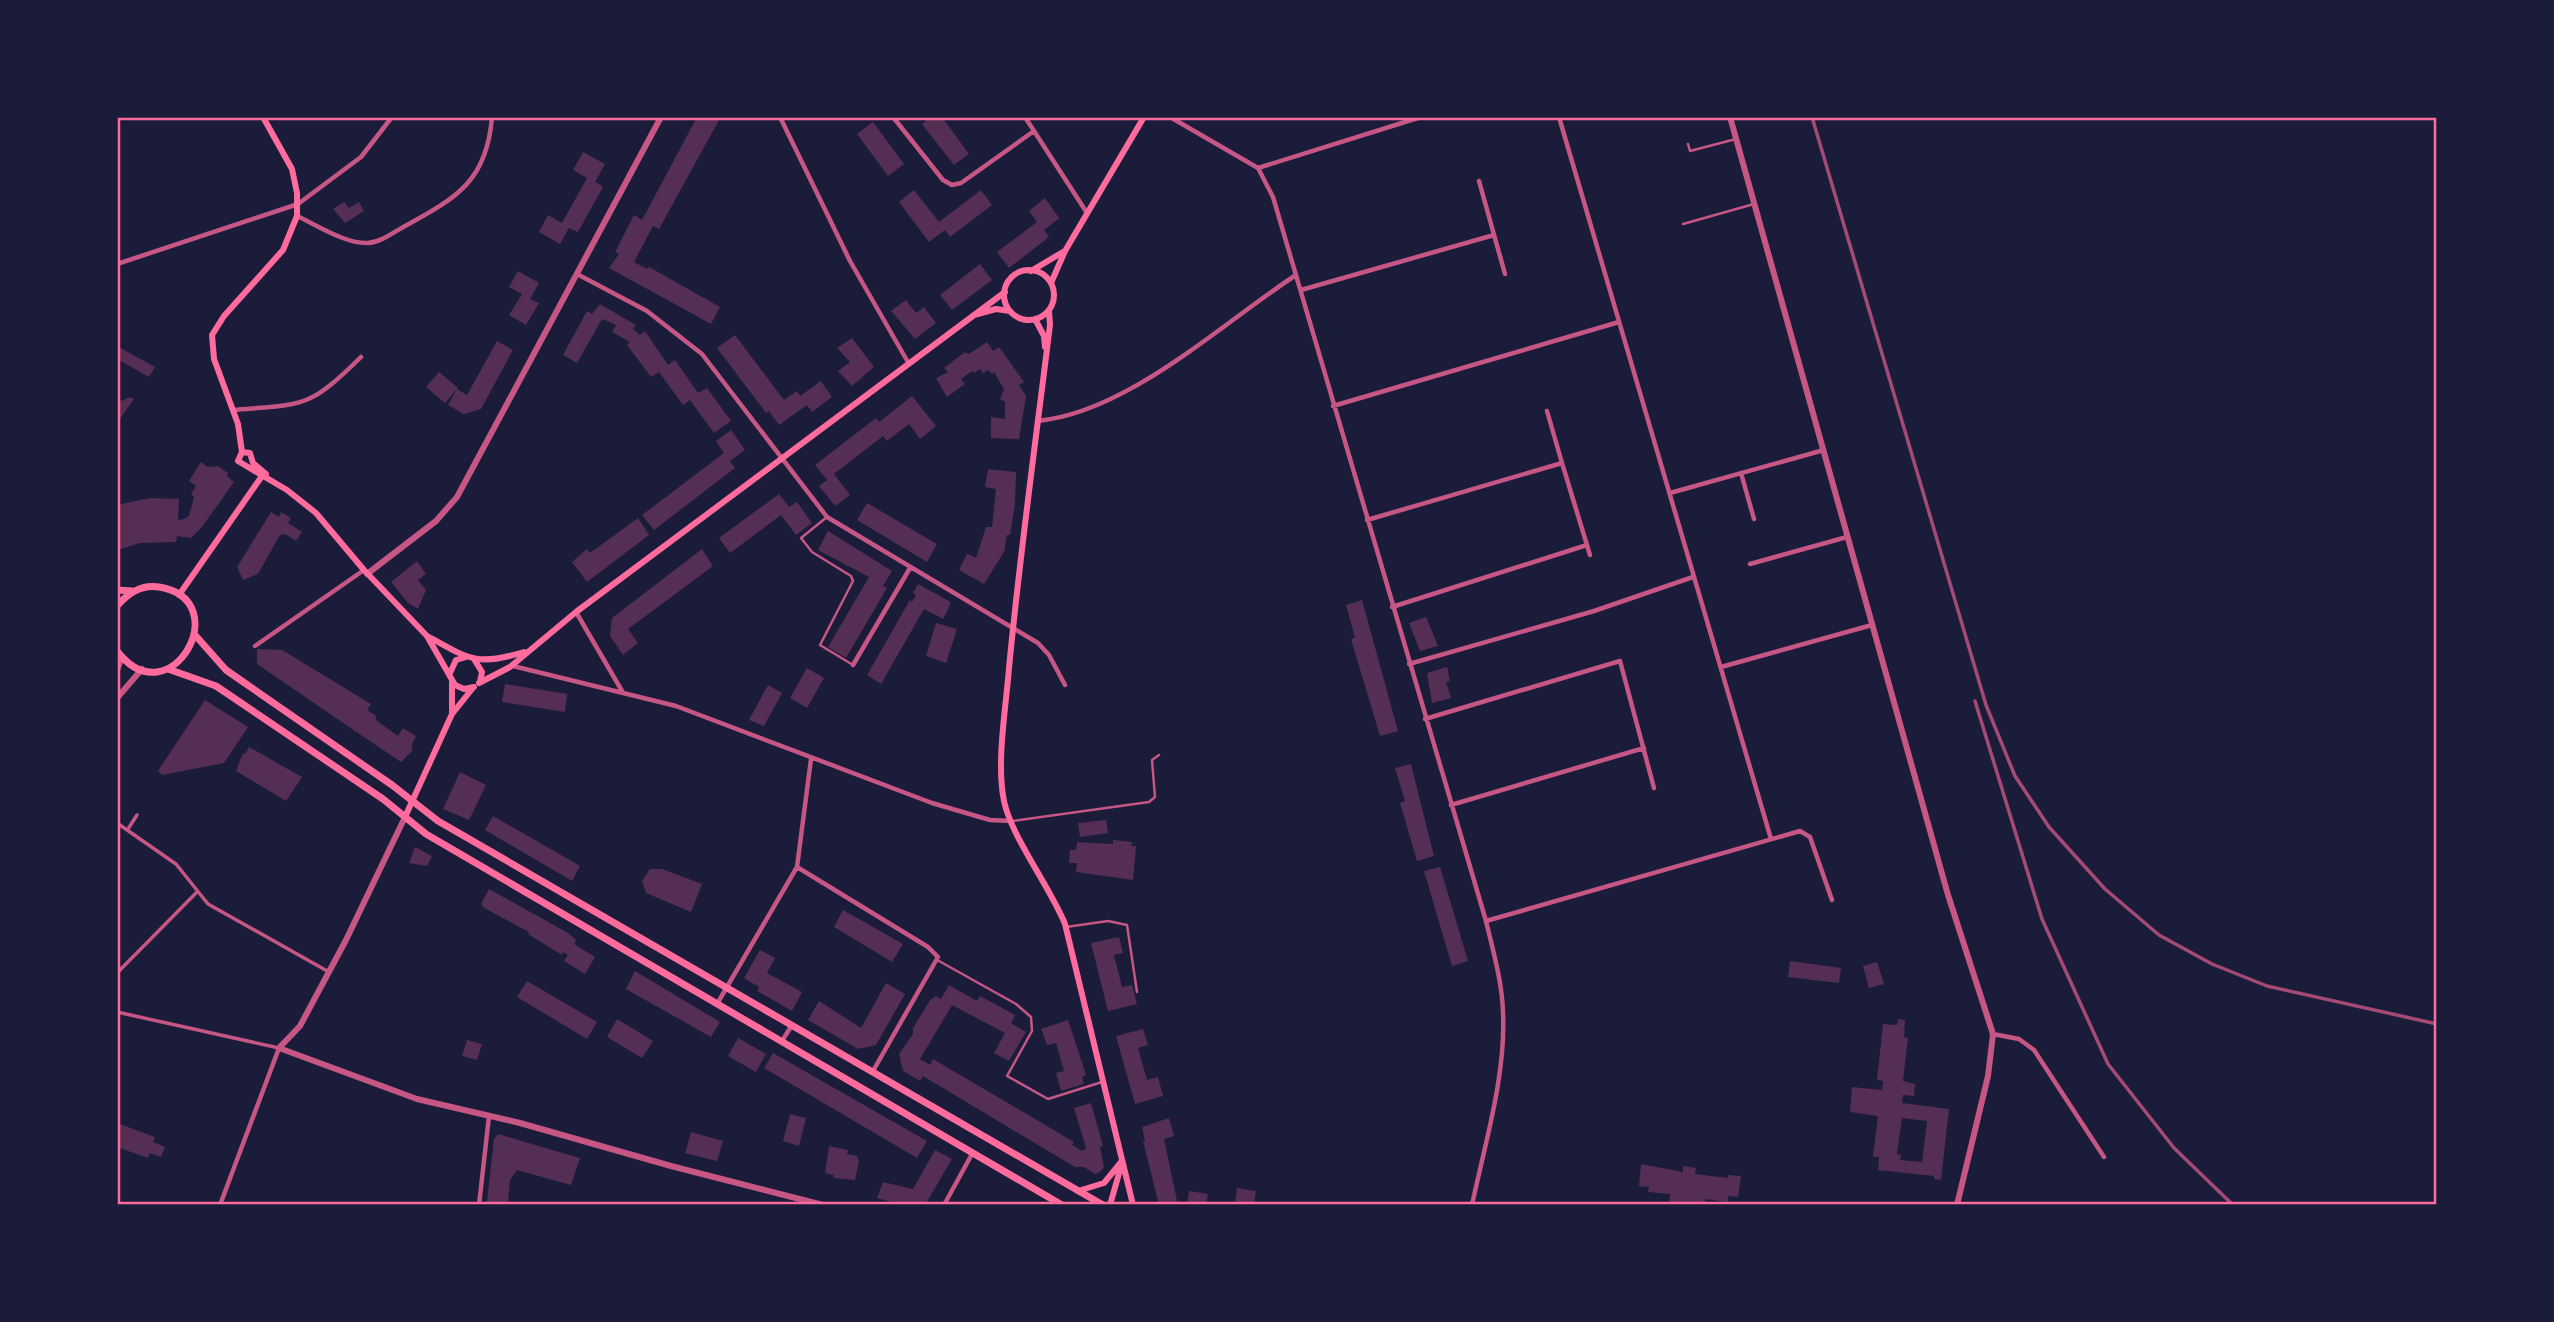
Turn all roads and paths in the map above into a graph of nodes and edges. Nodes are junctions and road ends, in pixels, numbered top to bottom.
1 (263, 117) edge
2 (393, 117) edge
3 (492, 117) edge
4 (661, 117) edge
5 (780, 117) edge
6 (893, 117) edge
7 (1025, 117) edge
8 (1144, 117) edge
9 (1170, 117) edge
10 (1421, 117) edge
11 (1559, 117) edge
12 (1730, 117) edge
13 (1411, 119) edge
14 (1034, 131) junction
15 (1736, 139) junction
16 (1688, 144) dead end
17 (1258, 167) junction
18 (1479, 181) dead end
19 (298, 204) junction
20 (1754, 204) junction
21 (1087, 212) junction
22 (297, 216) junction
23 (1683, 224) dead end
24 (1494, 235) junction
25 (1065, 251) junction
26 (117, 264) edge
27 (1031, 271) junction
28 (577, 274) junction
29 (1505, 274) dead end
30 (1296, 275) junction
31 (1051, 282) junction
32 (1301, 290) junction
33 (1005, 292) junction
34 (1010, 311) junction
35 (1049, 311) junction
36 (973, 316) junction
37 (1035, 319) junction
38 (1619, 323) junction
39 (1045, 356) junction
40 (361, 357) dead end
41 (909, 363) junction
42 (1333, 406) junction
43 (233, 410) junction
44 (1547, 411) dead end
45 (1037, 421) junction
46 (1824, 449) junction
47 (242, 452) junction
48 (781, 459) junction
49 (1562, 463) junction
50 (1741, 473) junction
51 (262, 475) junction
52 (273, 481) junction
53 (1670, 493) junction
54 (827, 517) junction
55 (1754, 519) dead end
56 (1367, 520) junction
57 (1847, 537) junction
58 (1587, 545) junction
59 (1590, 555) dead end
60 (1750, 564) dead end
61 (910, 568) junction
62 (366, 572) junction
63 (1693, 578) junction
64 (117, 590) edge
65 (132, 591) junction
66 (179, 595) junction
67 (117, 606) edge
68 (1392, 607) junction
69 (576, 612) junction
70 (1873, 625) junction
71 (1013, 628) junction
72 (195, 635) junction
73 (426, 636) junction
74 (255, 646) dead end
75 (526, 651) junction
76 (120, 654) edge
77 (466, 657) junction
78 (474, 659) junction
79 (1409, 664) junction
80 (853, 665) joint
81 (512, 666) junction
82 (1721, 667) junction
83 (168, 668) junction
84 (142, 669) junction
85 (117, 670) edge
86 (450, 673) junction
87 (452, 682) junction
88 (476, 685) junction
89 (1065, 685) dead end
90 (622, 691) junction
91 (117, 698) edge
92 (452, 714) junction
93 (1425, 719) junction
94 (1644, 748) junction
95 (1159, 755) dead end
96 (811, 759) junction
97 (1654, 788) dead end
98 (412, 801) junction
99 (1451, 805) junction
100 (137, 815) dead end
101 (405, 817) junction
102 (1011, 821) junction
103 (117, 823) edge
104 (128, 829) junction
105 (1771, 839) junction
106 (797, 867) junction
107 (196, 893) junction
108 (1832, 900) dead end
109 (1486, 921) junction
110 (1066, 927) junction
111 (939, 961) junction
112 (329, 972) junction
113 (117, 973) edge
114 (727, 988) junction
115 (1137, 992) dead end
116 (717, 1004) junction
117 (117, 1012) edge
118 (792, 1026) junction
119 (1993, 1034) junction
120 (782, 1042) junction
121 (279, 1048) junction
122 (872, 1072) junction
123 (1102, 1082) junction
124 (489, 1116) junction
125 (973, 1153) junction
126 (2104, 1157) dead end
127 (1122, 1161) junction
128 (1078, 1191) junction
129 (1958, 1204) edge
130 (220, 1205) edge
131 (479, 1205) edge
132 (823, 1205) edge
133 (944, 1205) edge
134 (1062, 1205) edge
135 (1102, 1205) edge
136 (1110, 1205) edge
137 (1132, 1205) edge
138 (1472, 1205) edge
139 (1967, 1205) edge

1 - 19 main road
2 - 19 street
3 - 22 street
4 - 28 street
5 - 41 street
6 - 14 street
7 - 14 street
8 - 21 main road
9 - 17 street
10 - 13 street
11 - 38 street
12 - 15 street
13 - 17 street
14 - 21 street
15 - 16 lane
15 - 20 street
17 - 30 street
18 - 24 street
19 - 22 main road
19 - 26 street
20 - 23 lane
20 - 46 street
21 - 25 main road
22 - 43 main road
24 - 29 street
24 - 32 street
25 - 27 main road
25 - 31 main road
27 - 31 main road
27 - 33 main road
28 - 48 street
28 - 62 street
30 - 32 street
30 - 45 street
31 - 35 main road
32 - 42 street
33 - 34 main road
33 - 36 main road
34 - 36 main road
34 - 37 main road
35 - 37 main road
35 - 39 main road
36 - 41 main road
37 - 39 main road
38 - 42 street
38 - 53 street
39 - 45 main road
40 - 43 street
41 - 48 main road
42 - 56 street
43 - 47 main road
44 - 49 street
45 - 71 main road
46 - 50 street
46 - 57 street
47 - 51 main road
47 - 52 main road
48 - 54 street
48 - 69 main road
49 - 56 street
49 - 58 street
50 - 53 street
50 - 55 street
51 - 52 main road
51 - 66 main road
52 - 62 main road
53 - 63 street
54 - 61 street
54 - 80 lane
56 - 68 street
57 - 60 street
57 - 70 street
58 - 59 street
58 - 68 street
61 - 71 street
61 - 80 street
62 - 73 main road
62 - 74 street
63 - 79 street
63 - 82 street
64 - 65 main road
65 - 66 main road
65 - 67 main road
66 - 72 main road
68 - 79 street
69 - 75 main road
69 - 90 street
70 - 82 street
70 - 119 street
71 - 89 street
71 - 102 main road
72 - 83 main road
72 - 98 main road
73 - 77 main road
73 - 86 main road
75 - 78 main road
75 - 81 main road
76 - 84 main road
76 - 85 street
77 - 78 main road
77 - 86 main road
78 - 88 main road
79 - 93 street
81 - 88 main road
81 - 90 street
82 - 105 street
83 - 84 main road
83 - 101 main road
84 - 91 street
86 - 87 main road
87 - 88 main road
87 - 92 main road
88 - 92 main road
90 - 96 street
92 - 98 main road
93 - 94 street
93 - 99 street
94 - 97 street
94 - 99 street
95 - 102 lane
96 - 102 street
96 - 106 street
98 - 101 main road
98 - 114 main road
99 - 109 street
100 - 104 street
101 - 112 street
101 - 116 main road
102 - 110 main road
103 - 104 street
104 - 107 street
105 - 108 street
105 - 109 street
106 - 111 street
106 - 114 street
107 - 112 street
107 - 113 street
109 - 138 street
110 - 115 lane
110 - 123 main road
111 - 122 street
111 - 123 lane
112 - 121 street
114 - 116 street
114 - 118 main road
116 - 120 main road
117 - 121 street
118 - 120 street
118 - 122 main road
119 - 126 street
119 - 129 street
120 - 125 main road
121 - 124 street
121 - 130 street
122 - 128 main road
123 - 127 main road
124 - 131 street
124 - 132 street
125 - 133 street
125 - 134 main road
127 - 128 main road
127 - 136 main road
127 - 137 main road
128 - 135 main road
129 - 139 street

